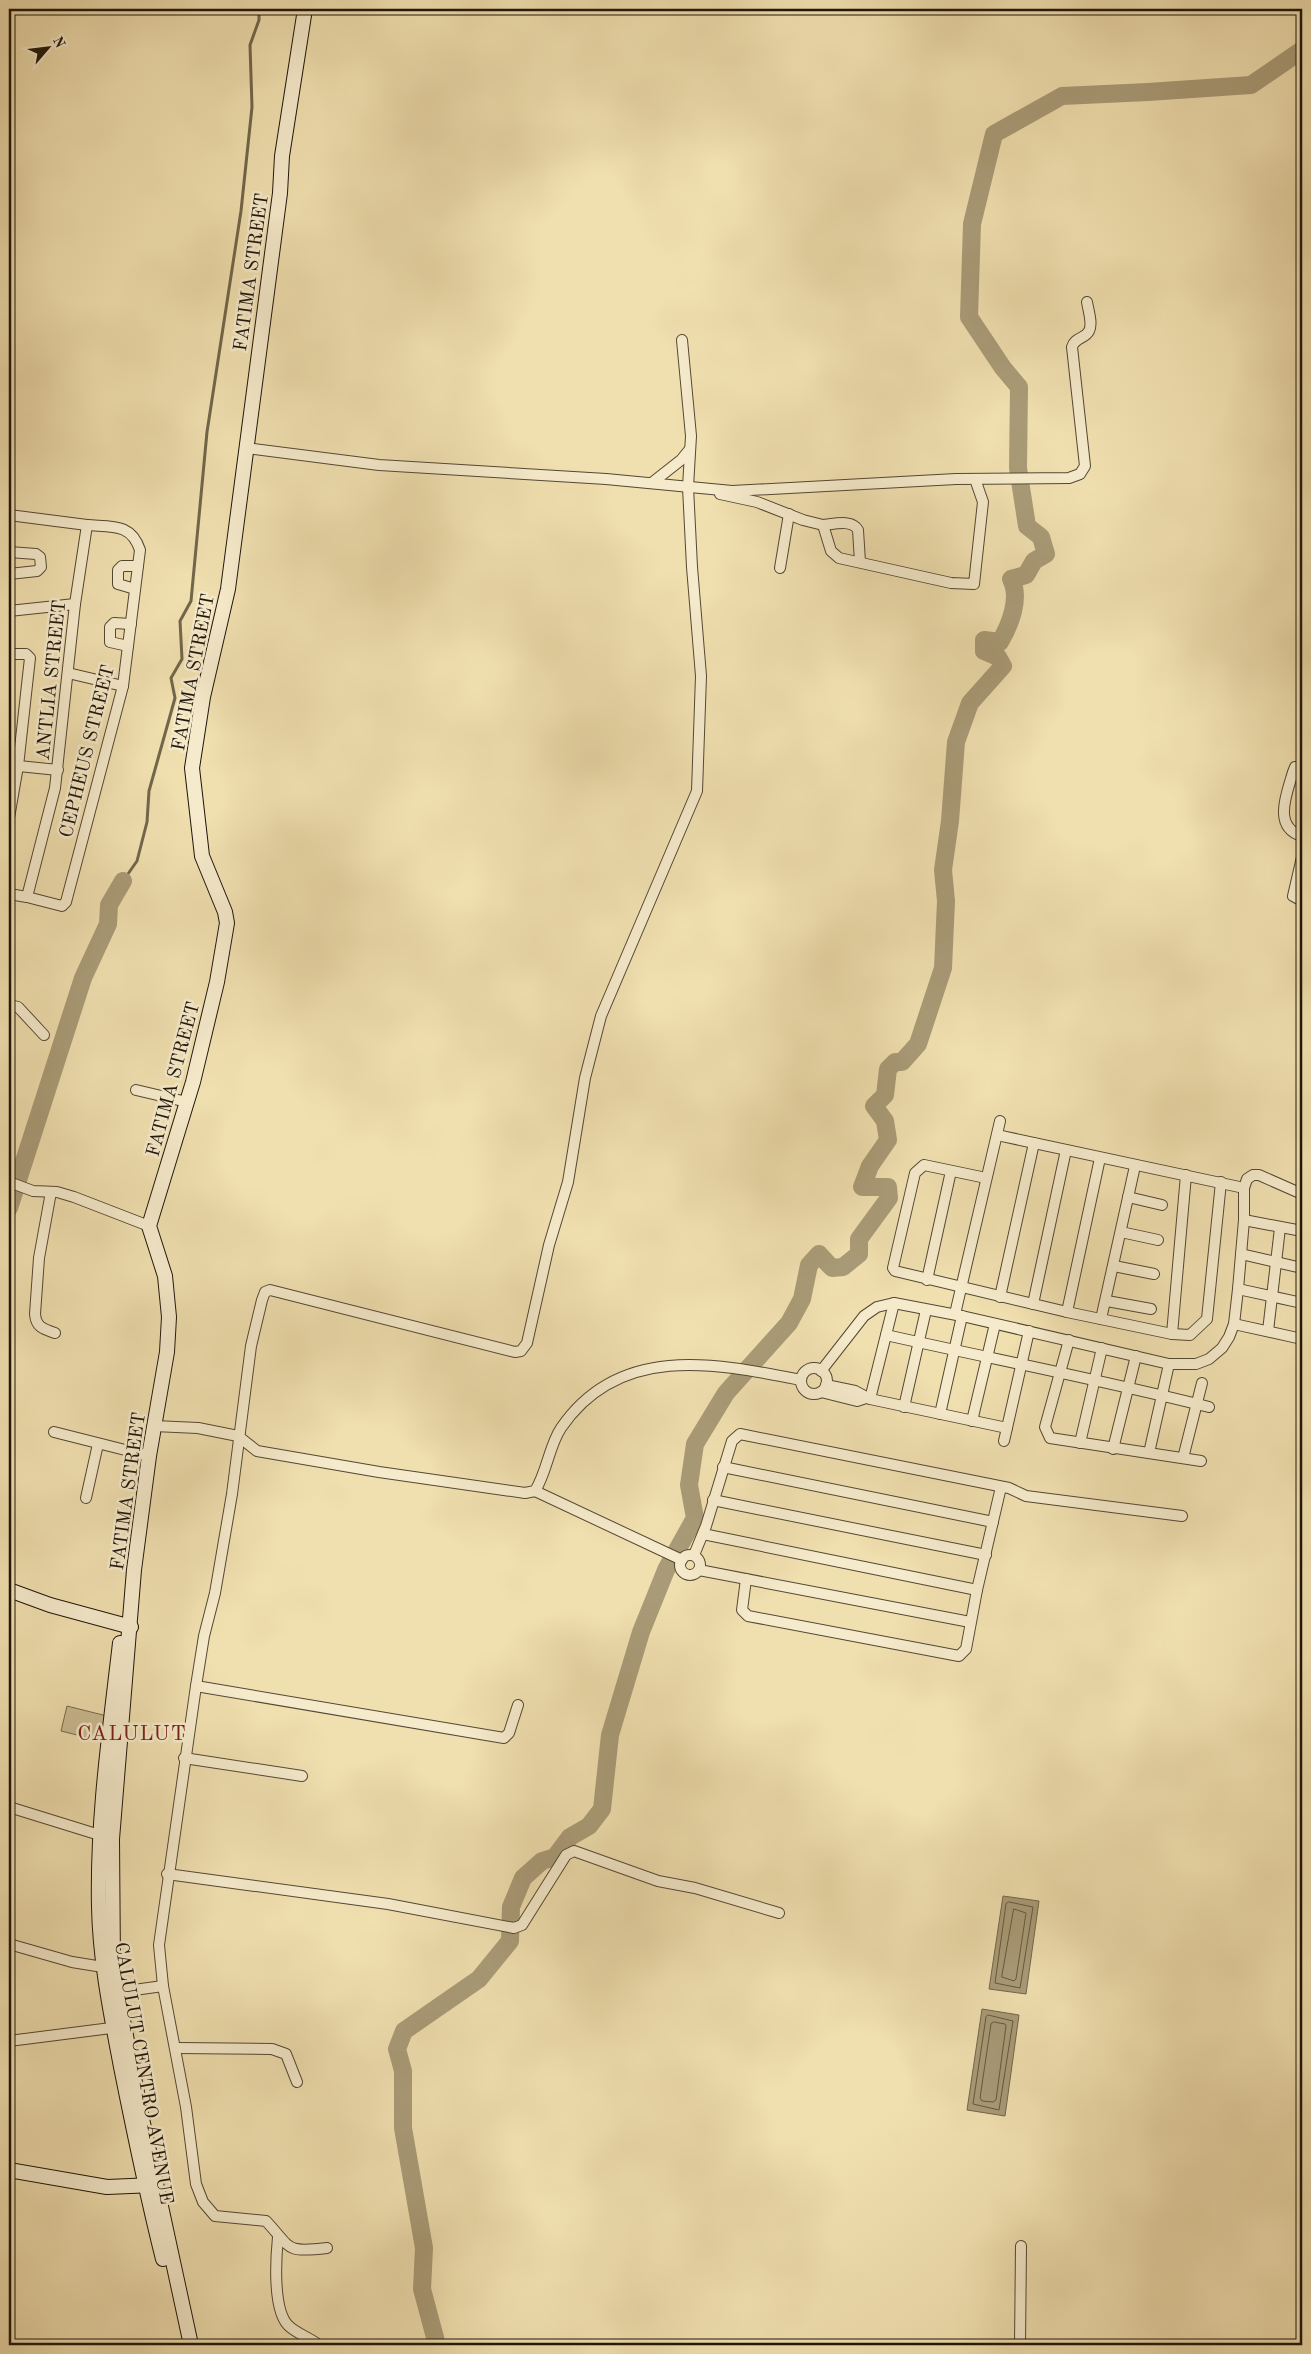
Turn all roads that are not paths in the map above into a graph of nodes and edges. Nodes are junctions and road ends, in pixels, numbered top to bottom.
1 (305, 9) edge
2 (1086, 302) dead end
3 (682, 340) dead end
4 (246, 448) junction
5 (690, 449) junction
6 (975, 479) junction
7 (653, 482) junction
8 (688, 486) junction
9 (711, 490) junction
10 (789, 514) junction
11 (9, 515) edge
12 (87, 525) junction
13 (823, 525) junction
14 (9, 552) edge
15 (860, 562) junction
16 (138, 566) junction
17 (780, 568) dead end
18 (9, 574) edge
19 (135, 589) junction
20 (75, 604) junction
21 (9, 611) edge
22 (131, 624) junction
23 (128, 646) junction
24 (9, 654) edge
25 (68, 673) junction
26 (123, 686) junction
27 (13, 766) edge
28 (1302, 768) edge
29 (58, 770) junction
30 (9, 818) edge
31 (1302, 836) edge
32 (1302, 857) edge
33 (9, 894) edge
34 (27, 897) junction
35 (1302, 901) edge
36 (9, 1005) edge
37 (44, 1035) dead end
38 (136, 1090) dead end
39 (187, 1102) junction
40 (1000, 1121) dead end
41 (997, 1135) junction
42 (1034, 1143) junction
43 (1066, 1150) junction
44 (1100, 1158) junction
45 (1135, 1166) junction
46 (951, 1171) junction
47 (1186, 1175) junction
48 (986, 1178) junction
49 (9, 1182) edge
50 (1221, 1182) junction
51 (1244, 1188) junction
52 (51, 1192) junction
53 (1302, 1194) edge
54 (1128, 1197) junction
55 (1162, 1205) dead end
56 (1244, 1220) junction
57 (149, 1226) junction
58 (1280, 1228) junction
59 (1302, 1231) edge
60 (1121, 1232) junction
61 (1158, 1240) dead end
62 (1241, 1254) junction
63 (1276, 1260) junction
64 (1114, 1266) junction
65 (1302, 1268) edge
66 (1154, 1274) dead end
67 (927, 1280) junction
68 (961, 1287) junction
69 (1238, 1288) junction
70 (1271, 1296) junction
71 (1000, 1297) junction
72 (1107, 1301) junction
73 (894, 1303) junction
74 (1302, 1303) edge
75 (1033, 1304) junction
76 (1151, 1309) dead end
77 (926, 1310) junction
78 (1067, 1312) junction
79 (959, 1315) junction
80 (1101, 1319) junction
81 (995, 1324) junction
82 (1234, 1324) junction
83 (1029, 1331) junction
84 (1268, 1331) junction
85 (55, 1333) dead end
86 (1172, 1334) junction
87 (886, 1335) junction
88 (1302, 1339) edge
89 (1068, 1340) junction
90 (918, 1342) junction
91 (1102, 1348) junction
92 (954, 1350) junction
93 (988, 1356) junction
94 (1136, 1356) junction
95 (1022, 1363) junction
96 (1169, 1364) junction
97 (821, 1371) junction
98 (1060, 1374) junction
99 (801, 1380) junction
100 (1094, 1382) junction
101 (1202, 1383) dead end
102 (1128, 1388) junction
103 (823, 1389) junction
104 (1162, 1396) junction
105 (868, 1398) junction
106 (1196, 1403) junction
107 (904, 1406) junction
108 (1209, 1407) dead end
109 (940, 1414) junction
110 (972, 1421) junction
111 (154, 1426) junction
112 (1007, 1428) junction
113 (54, 1432) dead end
114 (238, 1436) junction
115 (1004, 1441) dead end
116 (1080, 1443) junction
117 (98, 1444) junction
118 (1113, 1449) junction
119 (1149, 1453) junction
120 (149, 1456) junction
121 (1183, 1458) junction
122 (1201, 1461) dead end
123 (723, 1467) junction
124 (1001, 1487) junction
125 (535, 1491) junction
126 (86, 1498) dead end
127 (713, 1500) junction
128 (1182, 1516) dead end
129 (993, 1522) junction
130 (702, 1534) junction
131 (694, 1555) junction
132 (986, 1555) junction
133 (680, 1559) junction
134 (699, 1570) junction
135 (746, 1579) junction
136 (9, 1590) edge
137 (977, 1590) junction
138 (970, 1622) junction
139 (127, 1626) junction
140 (196, 1686) junction
141 (518, 1704) dead end
142 (184, 1758) junction
143 (302, 1776) dead end
144 (9, 1807) edge
145 (107, 1837) junction
146 (167, 1874) junction
147 (779, 1913) dead end
148 (9, 1944) edge
149 (108, 1969) junction
150 (162, 1986) junction
151 (113, 1993) junction
152 (119, 2028) junction
153 (9, 2041) edge
154 (176, 2048) junction
155 (298, 2082) dead end
156 (9, 2170) edge
157 (151, 2185) junction
158 (278, 2237) junction
159 (1022, 2246) dead end
160 (327, 2248) dead end
161 (181, 2345) edge
162 (190, 2345) edge
163 (319, 2345) edge
164 (1020, 2345) edge

1 - 4 street, FATIMA STREET
2 - 6 street
3 - 5 street
4 - 7 street
4 - 39 street, FATIMA STREET
5 - 7 street
5 - 8 street
6 - 9 street
6 - 15 street
7 - 8 street
8 - 9 street
8 - 114 street
9 - 10 street
10 - 13 street
10 - 17 street
11 - 12 street
12 - 16 street, CEPHEUS STREET
12 - 20 street, ANTLIA STREET
13 - 15 street
13 - 15 street
14 - 18 street
16 - 19 street, CEPHEUS STREET
16 - 19 street
19 - 22 street, CEPHEUS STREET
20 - 21 street
20 - 25 street, ANTLIA STREET
22 - 23 street, CEPHEUS STREET
22 - 23 street
23 - 26 street, CEPHEUS STREET
24 - 27 street
25 - 26 street
25 - 29 street, ANTLIA STREET
26 - 34 street, CEPHEUS STREET
27 - 29 street
27 - 30 street
28 - 31 street
29 - 34 street, ANTLIA STREET
32 - 35 street
33 - 34 street
36 - 37 street
38 - 39 street
39 - 57 street, FATIMA STREET
40 - 41 street
41 - 42 street
41 - 48 street
42 - 43 street
42 - 71 street
43 - 44 street
43 - 75 street
44 - 45 street
44 - 78 street
45 - 47 street
45 - 54 street
46 - 48 street
46 - 67 street
46 - 67 street
47 - 50 street
47 - 86 street
48 - 68 street
49 - 52 street
50 - 51 street
50 - 86 street
51 - 53 street
51 - 56 street
52 - 57 street
52 - 85 street
54 - 55 street
54 - 60 street
56 - 58 street
56 - 62 street
57 - 111 street, FATIMA STREET
58 - 59 street
58 - 63 street
60 - 61 street
60 - 64 street
62 - 63 street
62 - 69 street
63 - 65 street
63 - 70 street
64 - 66 street
64 - 72 street
67 - 68 street
68 - 71 street
68 - 79 street
69 - 70 street
69 - 82 street
70 - 74 street
70 - 84 street
71 - 75 street
72 - 76 street
72 - 80 street
73 - 77 street
73 - 87 street
73 - 97 street
75 - 78 street
77 - 79 street
77 - 90 street
78 - 80 street
79 - 81 street
79 - 92 street
80 - 86 street
81 - 83 street
81 - 93 street
82 - 84 street
82 - 96 street
83 - 89 street
83 - 95 street
84 - 88 street
87 - 90 street
87 - 105 street
89 - 91 street
89 - 98 street
90 - 92 street
90 - 107 street
91 - 94 street
91 - 100 street
92 - 93 street
92 - 109 street
93 - 95 street
93 - 110 street
94 - 96 street
94 - 102 street
95 - 98 street
95 - 112 street
96 - 104 street
97 - 99 street
97 - 103 street
98 - 100 street
98 - 116 street
99 - 103 street
99 - 125 street
100 - 102 street
100 - 116 street
101 - 106 street
102 - 104 street
102 - 118 street
103 - 105 street
104 - 106 street
104 - 119 street
105 - 107 street
106 - 108 street
106 - 121 street
107 - 109 street
109 - 110 street
110 - 112 street
111 - 114 street
111 - 120 street, FATIMA STREET
112 - 115 street
113 - 117 street
114 - 125 street
114 - 140 street
116 - 118 street
117 - 120 street
117 - 126 street
118 - 119 street
119 - 121 street
120 - 139 street, FATIMA STREET
121 - 122 street
123 - 124 street
123 - 127 street
123 - 129 street
124 - 128 street
124 - 129 street
125 - 133 street
127 - 130 street
127 - 132 street
129 - 132 street
130 - 131 street
130 - 137 street
131 - 133 street
131 - 134 street
132 - 137 street
133 - 134 street
134 - 135 street
135 - 138 street
135 - 138 street
136 - 139 street
137 - 138 street
139 - 145 street, CALULUT CENTRO AVENUE
140 - 141 street
140 - 142 street
142 - 143 street
142 - 146 street
144 - 145 street
145 - 149 street, CALULUT CENTRO AVENUE
146 - 147 street
146 - 150 street
148 - 149 street
149 - 151 street, CALULUT CENTRO AVENUE
150 - 151 street
150 - 154 street
151 - 152 street, CALULUT CENTRO AVENUE
152 - 153 street
152 - 157 street, CALULUT CENTRO AVENUE
154 - 155 street
154 - 158 street
156 - 157 street
157 - 161 street, CALULUT CENTRO AVENUE
157 - 162 street, CALULUT CENTRO AVENUE
158 - 160 street
158 - 163 street
159 - 164 street

